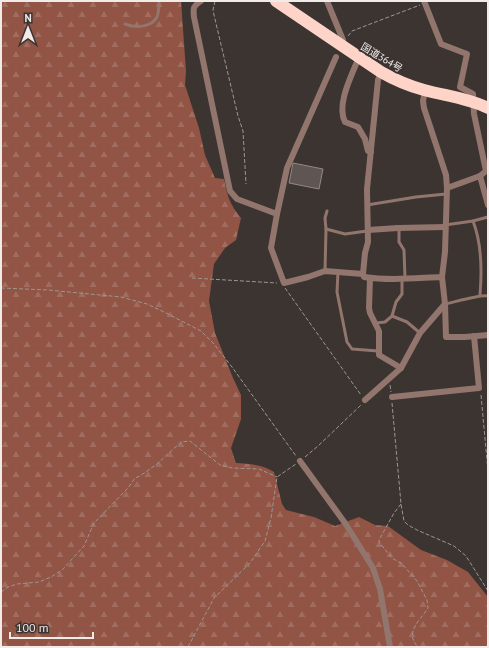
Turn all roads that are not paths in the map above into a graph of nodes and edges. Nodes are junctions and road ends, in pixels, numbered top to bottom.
1 (159, 1) edge
2 (201, 1) edge
3 (276, 1) edge
4 (326, 1) edge
5 (425, 2) edge
6 (125, 24) dead end
7 (341, 45) junction
8 (336, 57) dead end
9 (358, 57) junction
10 (381, 72) junction
11 (425, 91) junction
12 (473, 101) junction
13 (488, 108) edge
14 (371, 152) junction
15 (487, 171) edge
16 (480, 176) junction
17 (446, 191) junction
18 (367, 205) junction
19 (488, 205) edge
20 (327, 211) dead end
21 (277, 214) junction
22 (488, 217) edge
23 (473, 221) junction
24 (445, 226) junction
25 (399, 228) junction
26 (326, 229) junction
27 (368, 230) junction
28 (325, 271) junction
29 (338, 272) junction
30 (363, 274) junction
31 (442, 277) junction
32 (370, 278) junction
33 (403, 279) junction
34 (480, 295) junction
35 (488, 296) edge
36 (445, 304) junction
37 (392, 316) junction
38 (376, 323) junction
39 (420, 333) junction
40 (488, 335) edge
41 (474, 336) junction
42 (378, 351) junction
43 (401, 368) junction
44 (392, 397) road end
45 (365, 400) road end
46 (300, 461) road end
47 (390, 647) edge

1 - 6 lane
2 - 21 street
3 - 7 highway, 国道364号
4 - 7 street
5 - 12 street
7 - 9 highway, 国道364号
8 - 21 street
9 - 10 highway, 国道364号
9 - 14 street
10 - 11 highway, 国道364号
10 - 14 street
11 - 12 highway, 国道364号
11 - 17 street
12 - 13 highway, 国道364号
12 - 15 street
14 - 18 street
15 - 16 street
16 - 17 street
16 - 19 street
17 - 18 lane
17 - 24 street
18 - 27 street
20 - 26 lane
21 - 28 street
22 - 23 lane
23 - 24 lane
23 - 34 lane
24 - 25 street
24 - 31 street
25 - 27 street
25 - 33 lane
26 - 27 lane
26 - 28 lane
27 - 30 street
28 - 29 street
29 - 30 street
29 - 42 lane
30 - 32 street
31 - 33 street
31 - 36 street
32 - 33 street
32 - 38 street
33 - 37 lane
34 - 35 lane
34 - 36 lane
36 - 39 street
36 - 41 street
37 - 38 lane
37 - 39 lane
38 - 42 street
39 - 43 street
40 - 41 street
41 - 44 street
42 - 43 street
43 - 45 street
46 - 47 street

